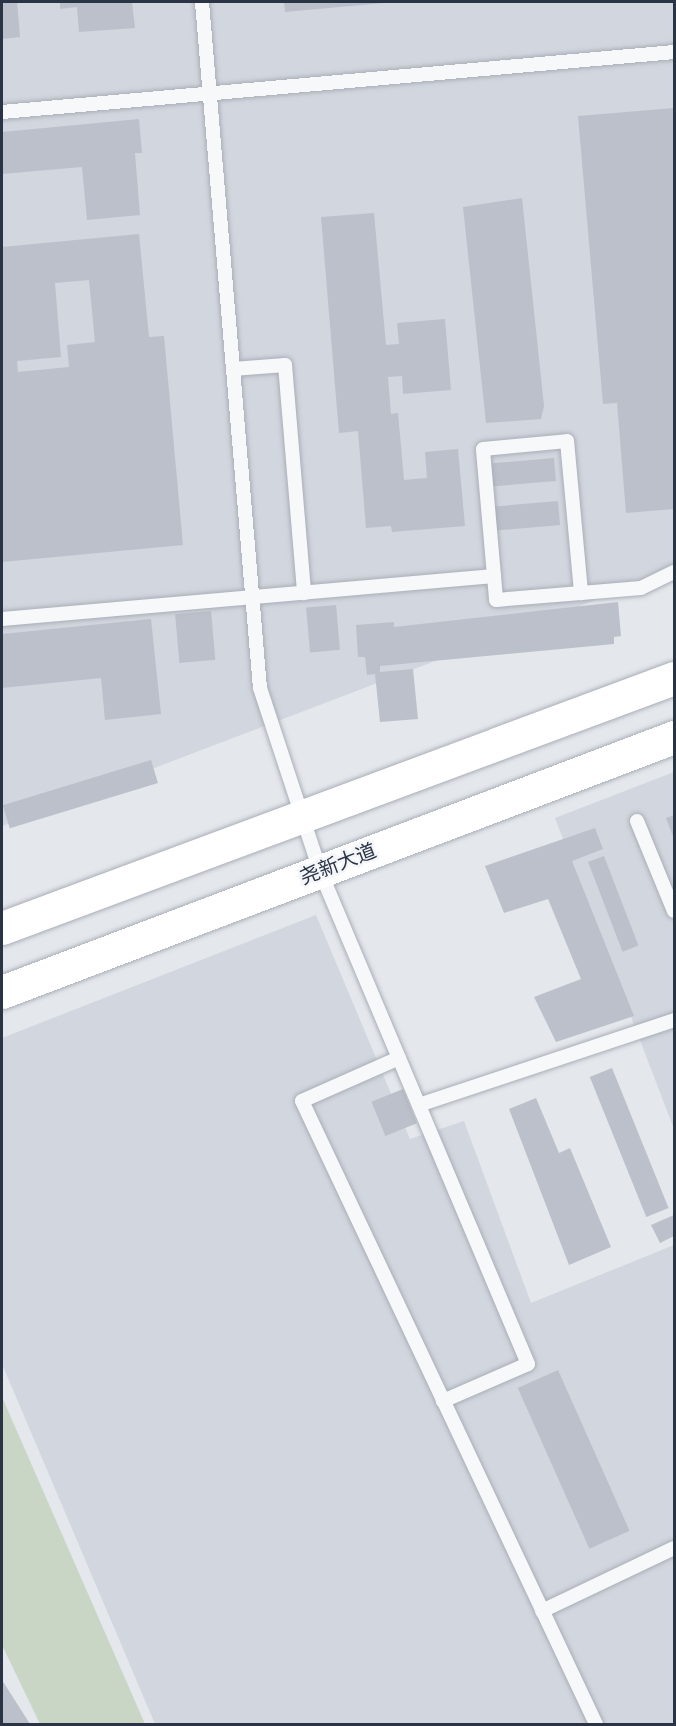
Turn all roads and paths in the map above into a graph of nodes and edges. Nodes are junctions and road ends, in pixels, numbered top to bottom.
1 (202, 2) edge
2 (675, 52) edge
3 (210, 91) junction
4 (2, 112) edge
5 (233, 369) junction
6 (675, 572) edge
7 (494, 576) junction
8 (304, 593) junction
9 (581, 593) junction
10 (252, 598) junction
11 (2, 619) edge
12 (675, 678) edge
13 (675, 737) edge
14 (299, 818) junction
15 (637, 820) dead end
16 (320, 871) junction
17 (675, 911) edge
18 (2, 928) edge
19 (2, 992) edge
20 (675, 1020) edge
21 (399, 1058) junction
22 (419, 1105) junction
23 (443, 1401) junction
24 (675, 1548) edge
25 (542, 1611) junction
26 (596, 1725) edge

1 - 3 lane
2 - 3 lane
3 - 4 lane
3 - 5 lane
5 - 8 lane
5 - 10 lane
6 - 9 lane
7 - 8 lane
7 - 9 lane
7 - 9 lane
8 - 10 lane
10 - 11 lane
10 - 14 lane
12 - 14 main road
13 - 16 main road, 尧新大道
14 - 16 lane
14 - 18 main road
15 - 17 lane
16 - 19 main road, 尧新大道
16 - 21 lane
20 - 22 lane
21 - 22 lane
21 - 23 lane
22 - 23 lane
23 - 25 lane
24 - 25 lane
25 - 26 lane

